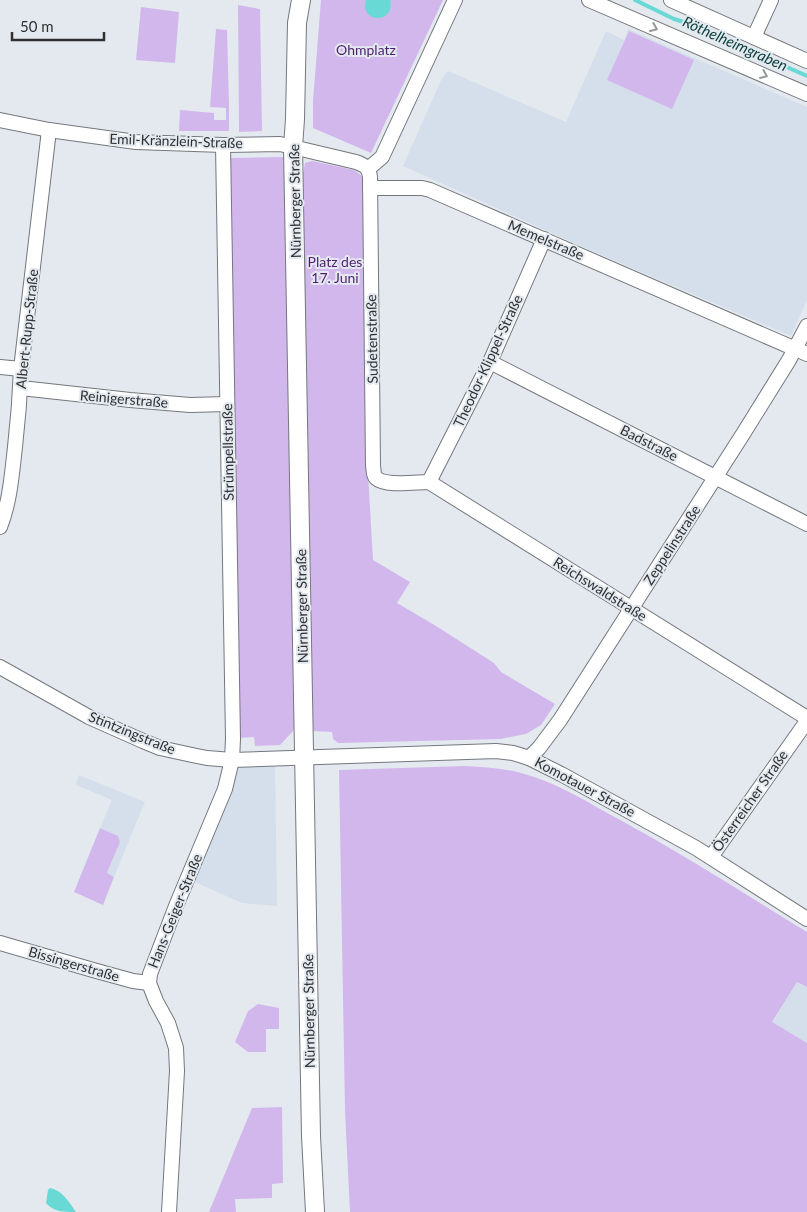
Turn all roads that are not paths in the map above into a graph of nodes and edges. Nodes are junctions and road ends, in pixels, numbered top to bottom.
1 (297, 0) edge
2 (301, 0) edge
3 (455, 0) edge
4 (590, 0) edge
5 (670, 0) edge
6 (771, 0) edge
7 (754, 37) junction
8 (807, 60) edge
9 (807, 94) edge
10 (0, 120) edge
11 (48, 130) junction
12 (223, 145) junction
13 (293, 147) junction
14 (368, 169) junction
15 (370, 188) junction
16 (544, 239) junction
17 (807, 326) edge
18 (801, 351) edge
19 (490, 362) junction
20 (0, 367) edge
21 (21, 369) junction
22 (20, 388) junction
23 (227, 404) junction
24 (715, 477) junction
25 (429, 482) junction
26 (807, 524) edge
27 (0, 527) edge
28 (632, 608) junction
29 (0, 667) edge
30 (807, 720) edge
31 (304, 758) junction
32 (529, 758) junction
33 (232, 760) junction
34 (711, 858) junction
35 (807, 919) edge
36 (1, 945) edge
37 (149, 983) junction
38 (169, 1212) edge
39 (315, 1212) edge

1 - 2 street
2 - 13 street, Nürnberger Straße
3 - 14 street
4 -> 9 street
5 - 7 street
6 - 7 street
7 - 8 street
10 - 11 street, Emil-Kränzlein-Straße
11 - 12 street, Emil-Kränzlein-Straße
11 - 21 street, Albert-Rupp-Straße
12 - 13 street, Emil-Kränzlein-Straße
12 - 23 street, Strümpellstraße
13 - 14 street
13 - 31 street, Nürnberger Straße
14 - 15 street
15 - 16 street, Memelstraße
15 - 25 street, Sudetenstraße
16 - 18 street, Memelstraße
16 - 19 street, Theodor-Klippel-Straße
17 - 18 street, Zeppelinstraße
18 - 24 street, Zeppelinstraße
19 - 24 street, Badstraße
19 - 25 street, Theodor-Klippel-Straße
20 - 21 street
21 - 22 street, Albert-Rupp-Straße
22 - 23 street, Reinigerstraße
22 - 27 street, Albert-Rupp-Straße
23 - 33 street, Strümpellstraße
24 - 26 street, Badstraße
24 - 28 street, Zeppelinstraße
25 - 28 street, Reichswaldstraße
28 - 30 street, Reichswaldstraße
28 - 32 street, Zeppelinstraße
29 - 33 street, Stintzingstraße
30 - 34 street, Österreicher Straße
31 - 32 street, Komotauer Straße
31 - 33 street, Stintzingstraße
31 - 39 street, Nürnberger Straße
32 - 34 street, Komotauer Straße
33 - 37 street, Hans-Geiger-Straße
34 - 35 street, Komotauer Straße
36 - 37 street, Bissingerstraße
37 - 38 street, Hans-Geiger-Straße

